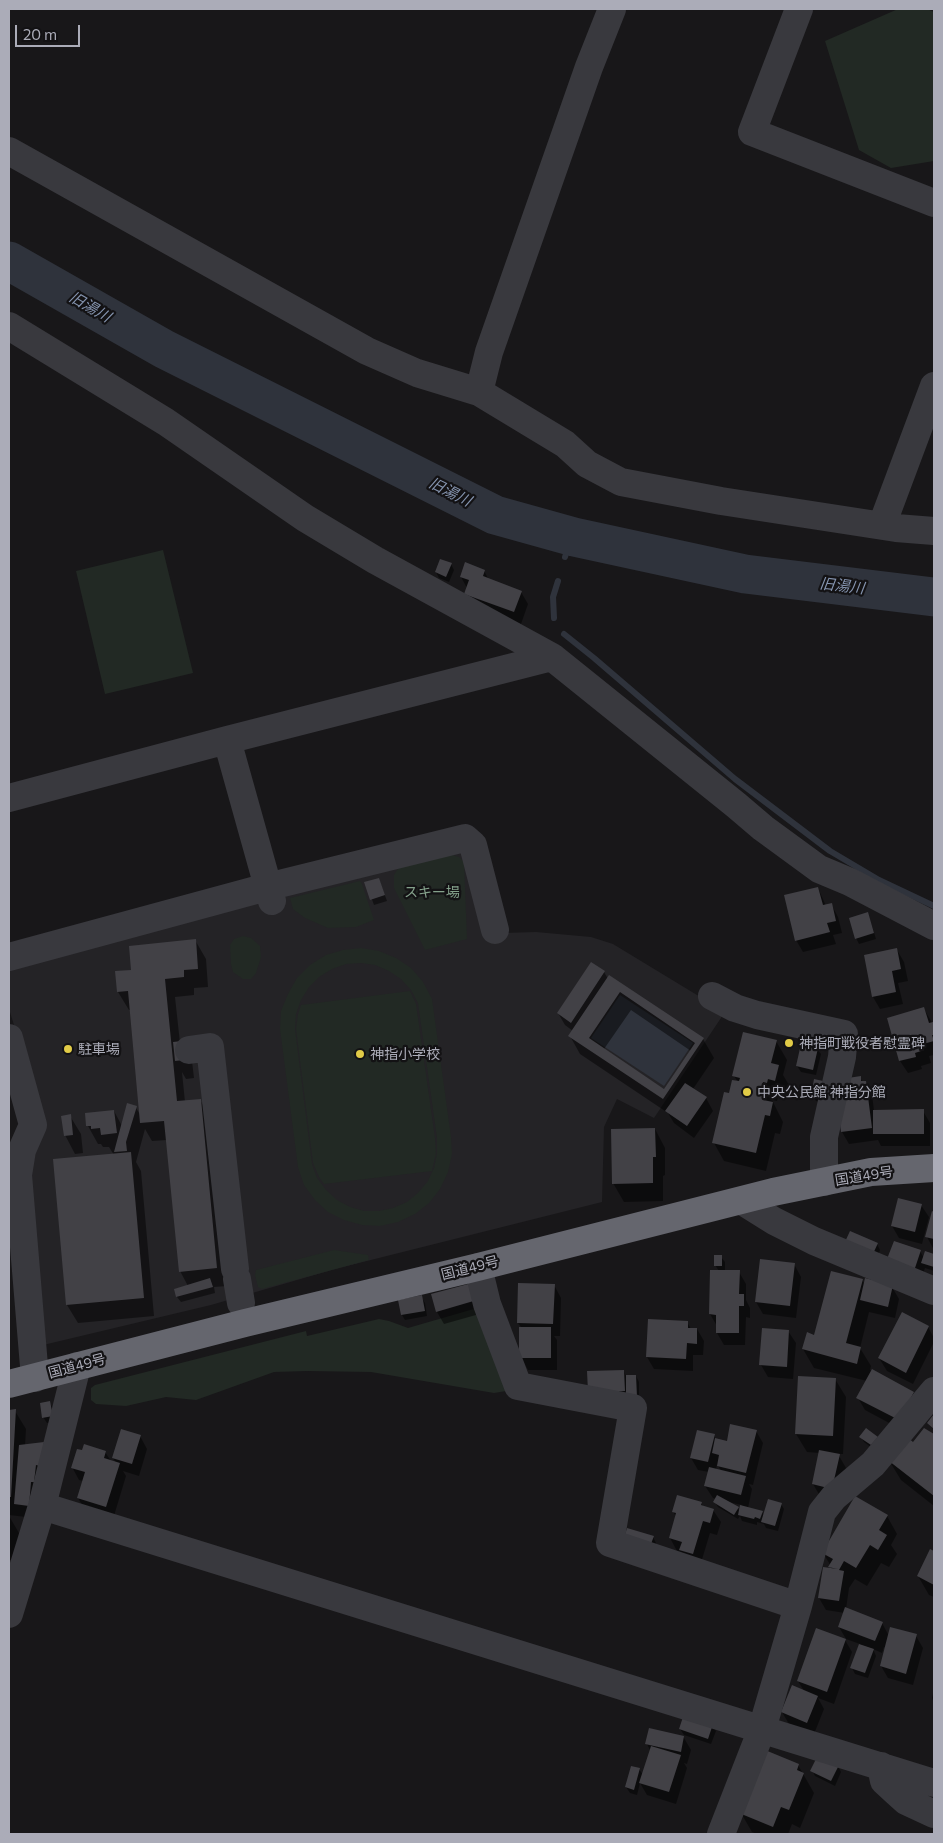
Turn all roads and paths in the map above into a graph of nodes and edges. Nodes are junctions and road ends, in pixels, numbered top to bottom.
1 (612, 9) edge
2 (799, 9) edge
3 (9, 151) edge
4 (934, 203) edge
5 (9, 326) edge
6 (934, 386) edge
7 (479, 392) junction
8 (882, 526) junction
9 (934, 531) edge
10 (552, 657) junction
11 (227, 740) junction
12 (9, 798) edge
13 (269, 894) junction
14 (934, 926) edge
15 (495, 930) dead end
16 (9, 957) edge
17 (712, 996) dead end
18 (9, 1038) edge
19 (189, 1050) dead end
20 (934, 1168) edge
21 (824, 1182) junction
22 (742, 1201) junction
23 (478, 1267) junction
24 (238, 1284) dead end
25 (934, 1291) edge
26 (77, 1366) junction
27 (35, 1378) junction
28 (9, 1384) edge
29 (934, 1391) edge
30 (42, 1506) junction
31 (798, 1606) junction
32 (9, 1614) edge
33 (762, 1729) junction
34 (881, 1766) junction
35 (934, 1783) edge
36 (934, 1814) edge
37 (721, 1834) edge

1 - 7 street
2 - 4 street
3 - 7 street
5 - 10 street
6 - 8 street
7 - 8 street
8 - 9 street
10 - 11 street
10 - 14 street
11 - 12 street
11 - 13 street
13 - 15 street
13 - 16 street
17 - 21 street
18 - 27 street
19 - 24 street
20 - 21 highway, 国道49号
21 - 22 highway, 国道49号
22 - 23 highway, 国道49号
22 - 25 street
23 - 26 highway, 国道49号
23 - 31 street
26 - 27 highway, 国道49号
26 - 30 street
27 - 28 highway, 国道49号
29 - 31 street
30 - 32 street
30 - 33 street
31 - 33 street
33 - 34 street
33 - 37 street
34 - 35 street
34 - 36 street

